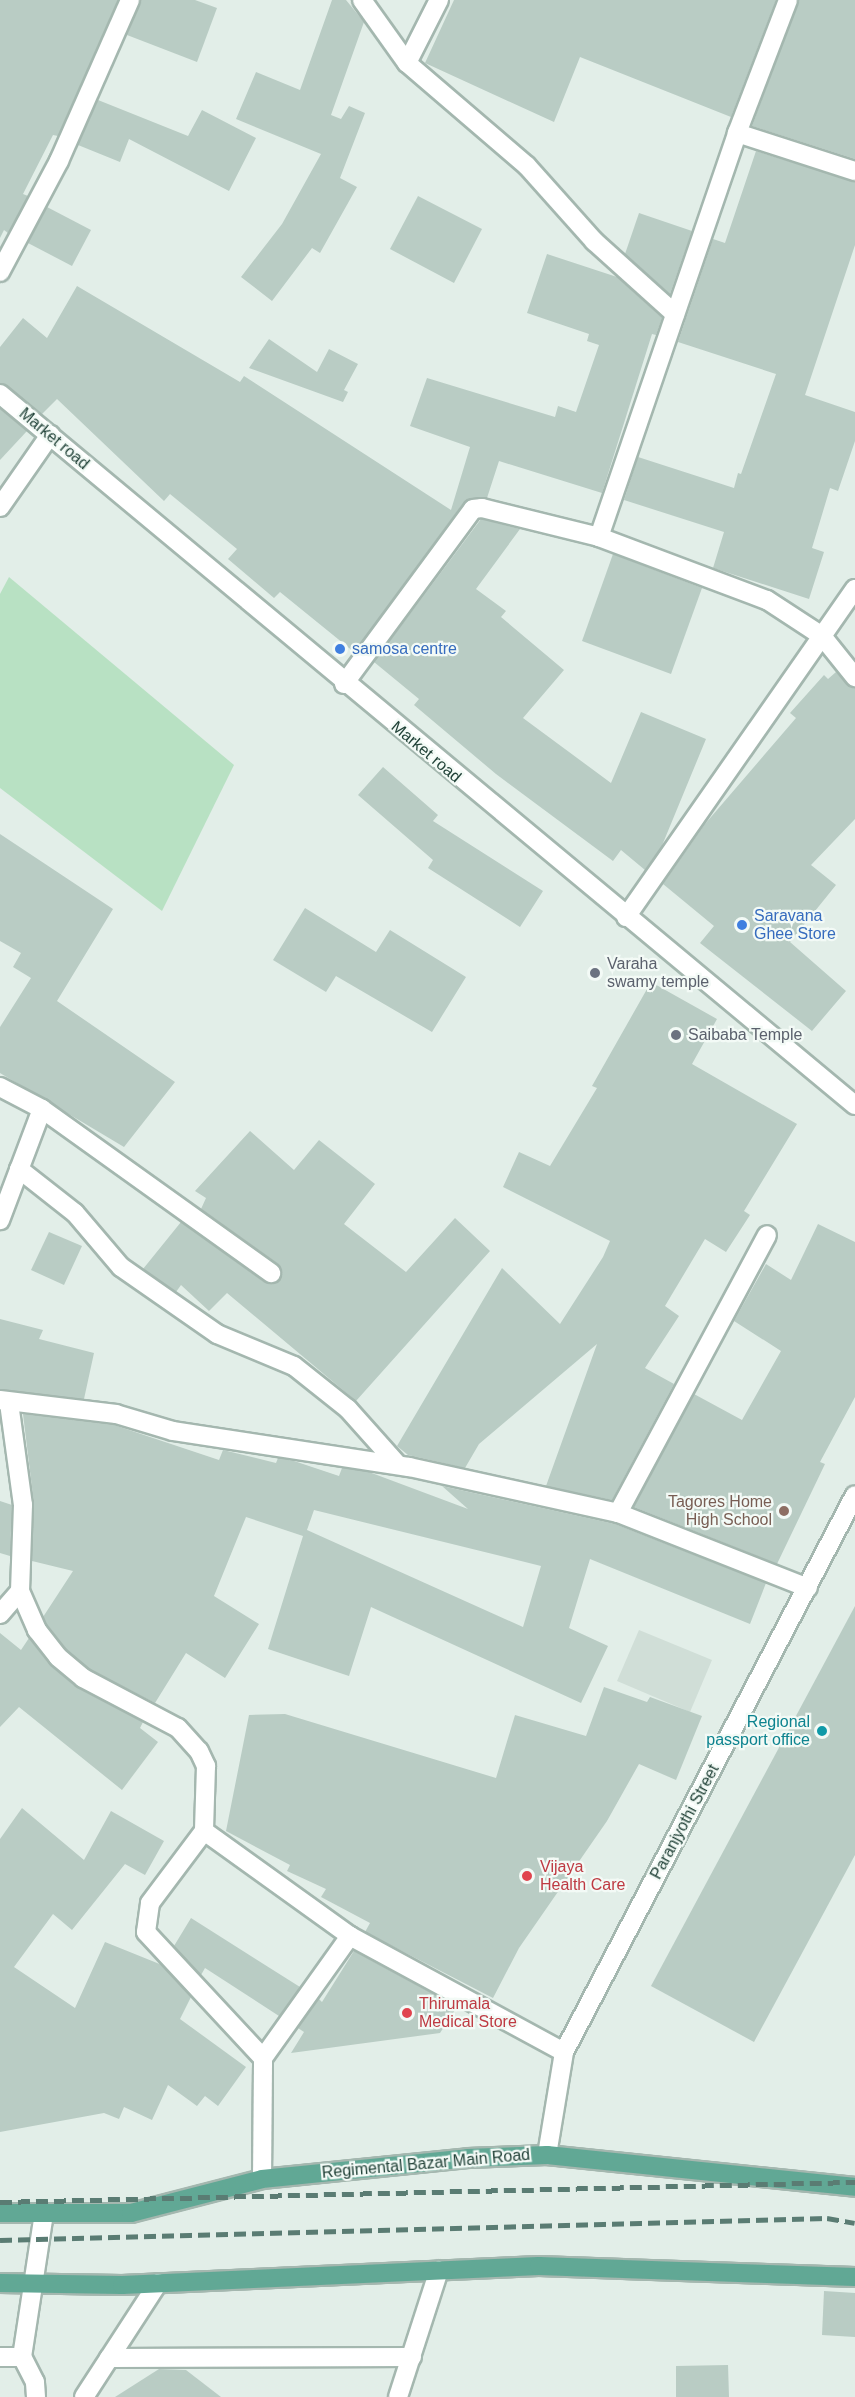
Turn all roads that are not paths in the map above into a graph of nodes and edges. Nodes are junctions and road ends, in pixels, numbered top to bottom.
1 (130, 0) edge
2 (362, 0) edge
3 (439, 0) edge
4 (788, 0) edge
5 (407, 63) junction
6 (737, 133) junction
7 (855, 171) edge
8 (0, 272) edge
9 (675, 314) junction
10 (0, 394) edge
11 (50, 435) junction
12 (0, 507) edge
13 (599, 537) junction
14 (855, 589) edge
15 (822, 636) junction
16 (855, 677) edge
17 (344, 684) junction
18 (626, 917) junction
19 (0, 1087) edge
20 (855, 1105) edge
21 (42, 1109) junction
22 (19, 1169) junction
23 (0, 1220) edge
24 (767, 1235) dead end
25 (271, 1273) dead end
26 (5, 1401) edge
27 (398, 1465) junction
28 (855, 1495) edge
29 (618, 1513) junction
30 (808, 1588) junction
31 (20, 1591) junction
32 (0, 1614) edge
33 (204, 1832) junction
34 (350, 1936) junction
35 (564, 2052) junction
36 (263, 2058) junction
37 (547, 2155) junction
38 (262, 2179) junction
39 (855, 2187) edge
40 (0, 2213) edge
41 (44, 2213) junction
42 (439, 2270) junction
43 (855, 2277) edge
44 (0, 2283) edge
45 (158, 2283) junction
46 (33, 2285) junction
47 (0, 2357) edge
48 (22, 2357) junction
49 (412, 2357) junction
50 (109, 2358) junction
51 (36, 2397) edge
52 (84, 2397) edge
53 (398, 2397) edge

1 - 8 street
2 - 5 street
3 - 5 street
4 - 6 street
5 - 9 street
6 - 7 street
6 - 9 street
9 - 13 street
10 - 11 street, Market road
11 - 12 street
11 - 17 street, Market road
13 - 15 street
13 - 17 street
14 - 15 street
15 - 16 street
15 - 18 street
17 - 18 street, Market road
18 - 20 street, Market road
19 - 21 street
21 - 22 street
21 - 25 street
22 - 23 street
22 - 27 street
24 - 29 street
26 - 27 street
26 - 31 street
27 - 29 street
28 - 30 street, Paranjyothi Street
29 - 30 street
30 - 35 street, Paranjyothi Street
31 - 32 street
31 - 33 street
33 - 34 street
33 - 36 street
34 - 35 street
34 - 36 street
35 - 37 street, Paranjyothi Street
36 - 38 street
37 - 38 main road, Regimental Bazar Main Road
37 - 39 main road, Regimental Bazar Main Road
38 - 41 main road, Regimental Bazar Main Road
40 - 41 main road, Regimental Bazar Main Road
41 - 46 street
42 - 43 main road
42 - 45 main road
42 - 49 street
44 - 46 main road
45 - 46 main road
45 - 50 street
46 - 48 street
47 - 48 street
48 - 51 street
49 - 50 street
49 - 53 street
50 - 52 street

